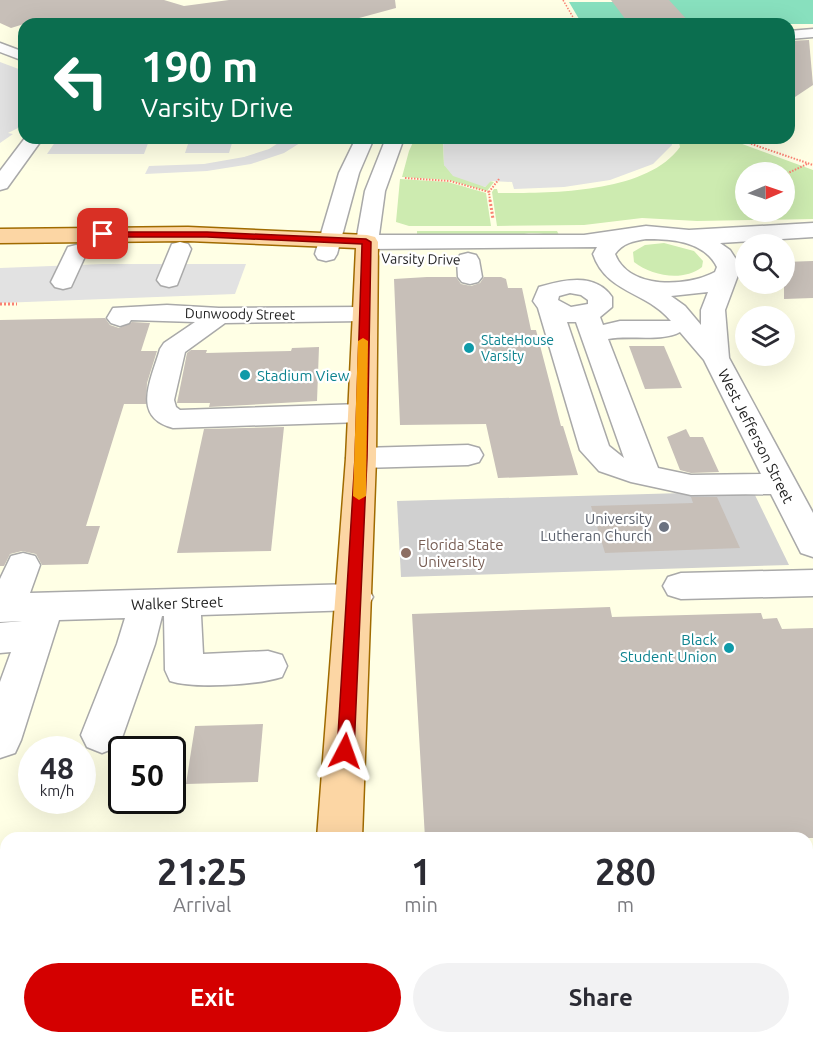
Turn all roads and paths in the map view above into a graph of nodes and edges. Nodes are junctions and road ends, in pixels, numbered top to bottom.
1 (563, 0) edge
2 (574, 18) edge
3 (813, 33) edge
4 (795, 34) edge
5 (2, 49) edge
6 (18, 55) edge
7 (30, 144) edge
8 (362, 144) edge
9 (393, 144) edge
10 (751, 144) edge
11 (807, 164) junction
12 (813, 165) edge
13 (795, 170) edge
14 (399, 178) dead end
15 (499, 179) dead end
16 (0, 184) edge
17 (489, 192) junction
18 (493, 216) dead end
19 (813, 230) edge
20 (678, 235) junction
21 (0, 236) edge
22 (619, 238) junction
23 (813, 241) edge
24 (795, 245) edge
25 (328, 247) junction
26 (180, 249) junction
27 (366, 250) junction
28 (0, 252) edge
29 (76, 252) junction
30 (732, 270) edge
31 (570, 277) junction
32 (169, 280) dead end
33 (630, 281) junction
34 (63, 282) dead end
35 (0, 304) edge
36 (16, 304) dead end
37 (363, 314) junction
38 (219, 316) junction
39 (120, 318) dead end
40 (590, 324) junction
41 (670, 328) dead end
42 (716, 358) junction
43 (362, 413) junction
44 (468, 455) dead end
45 (361, 458) junction
46 (645, 475) junction
47 (781, 484) junction
48 (813, 545) edge
49 (23, 565) dead end
50 (813, 583) edge
51 (681, 586) dead end
52 (355, 597) junction
53 (165, 603) junction
54 (17, 619) edge
55 (268, 666) dead end
56 (102, 735) dead end
57 (0, 740) edge
58 (340, 832) edge

1 - 2 path
3 - 4 street
5 - 6 street
7 - 16 street
8 - 25 street
9 - 27 street
10 - 11 path
11 - 12 path
11 - 13 path
14 - 17 path
15 - 17 path
17 - 18 path
19 - 20 street
20 - 22 street, Varsity Drive
20 - 30 street
21 - 25 main road, Varsity Drive
22 - 27 street, Varsity Drive
22 - 33 street
23 - 24 street
25 - 26 main road, Varsity Drive
25 - 27 main road, Varsity Drive
26 - 29 main road, Varsity Drive
26 - 32 street
27 - 31 street, Varsity Drive
27 - 37 main road
28 - 29 main road, Varsity Drive
29 - 34 street
30 - 33 street
30 - 42 street, West Jefferson Street
31 - 33 street, Varsity Drive
31 - 40 street
31 - 46 street
33 - 42 street, West Jefferson Street
35 - 36 path
37 - 38 street, Dunwoody Street
37 - 43 main road
38 - 39 street, Dunwoody Street
38 - 43 street
40 - 41 street
40 - 46 street
42 - 47 street, West Jefferson Street
43 - 45 main road
44 - 45 street
45 - 52 main road
46 - 47 street
47 - 48 street, West Jefferson Street
49 - 54 street
50 - 51 street
52 - 53 street, Walker Street
52 - 58 main road
53 - 54 street, Walker Street
53 - 55 street
53 - 56 street
54 - 57 street

